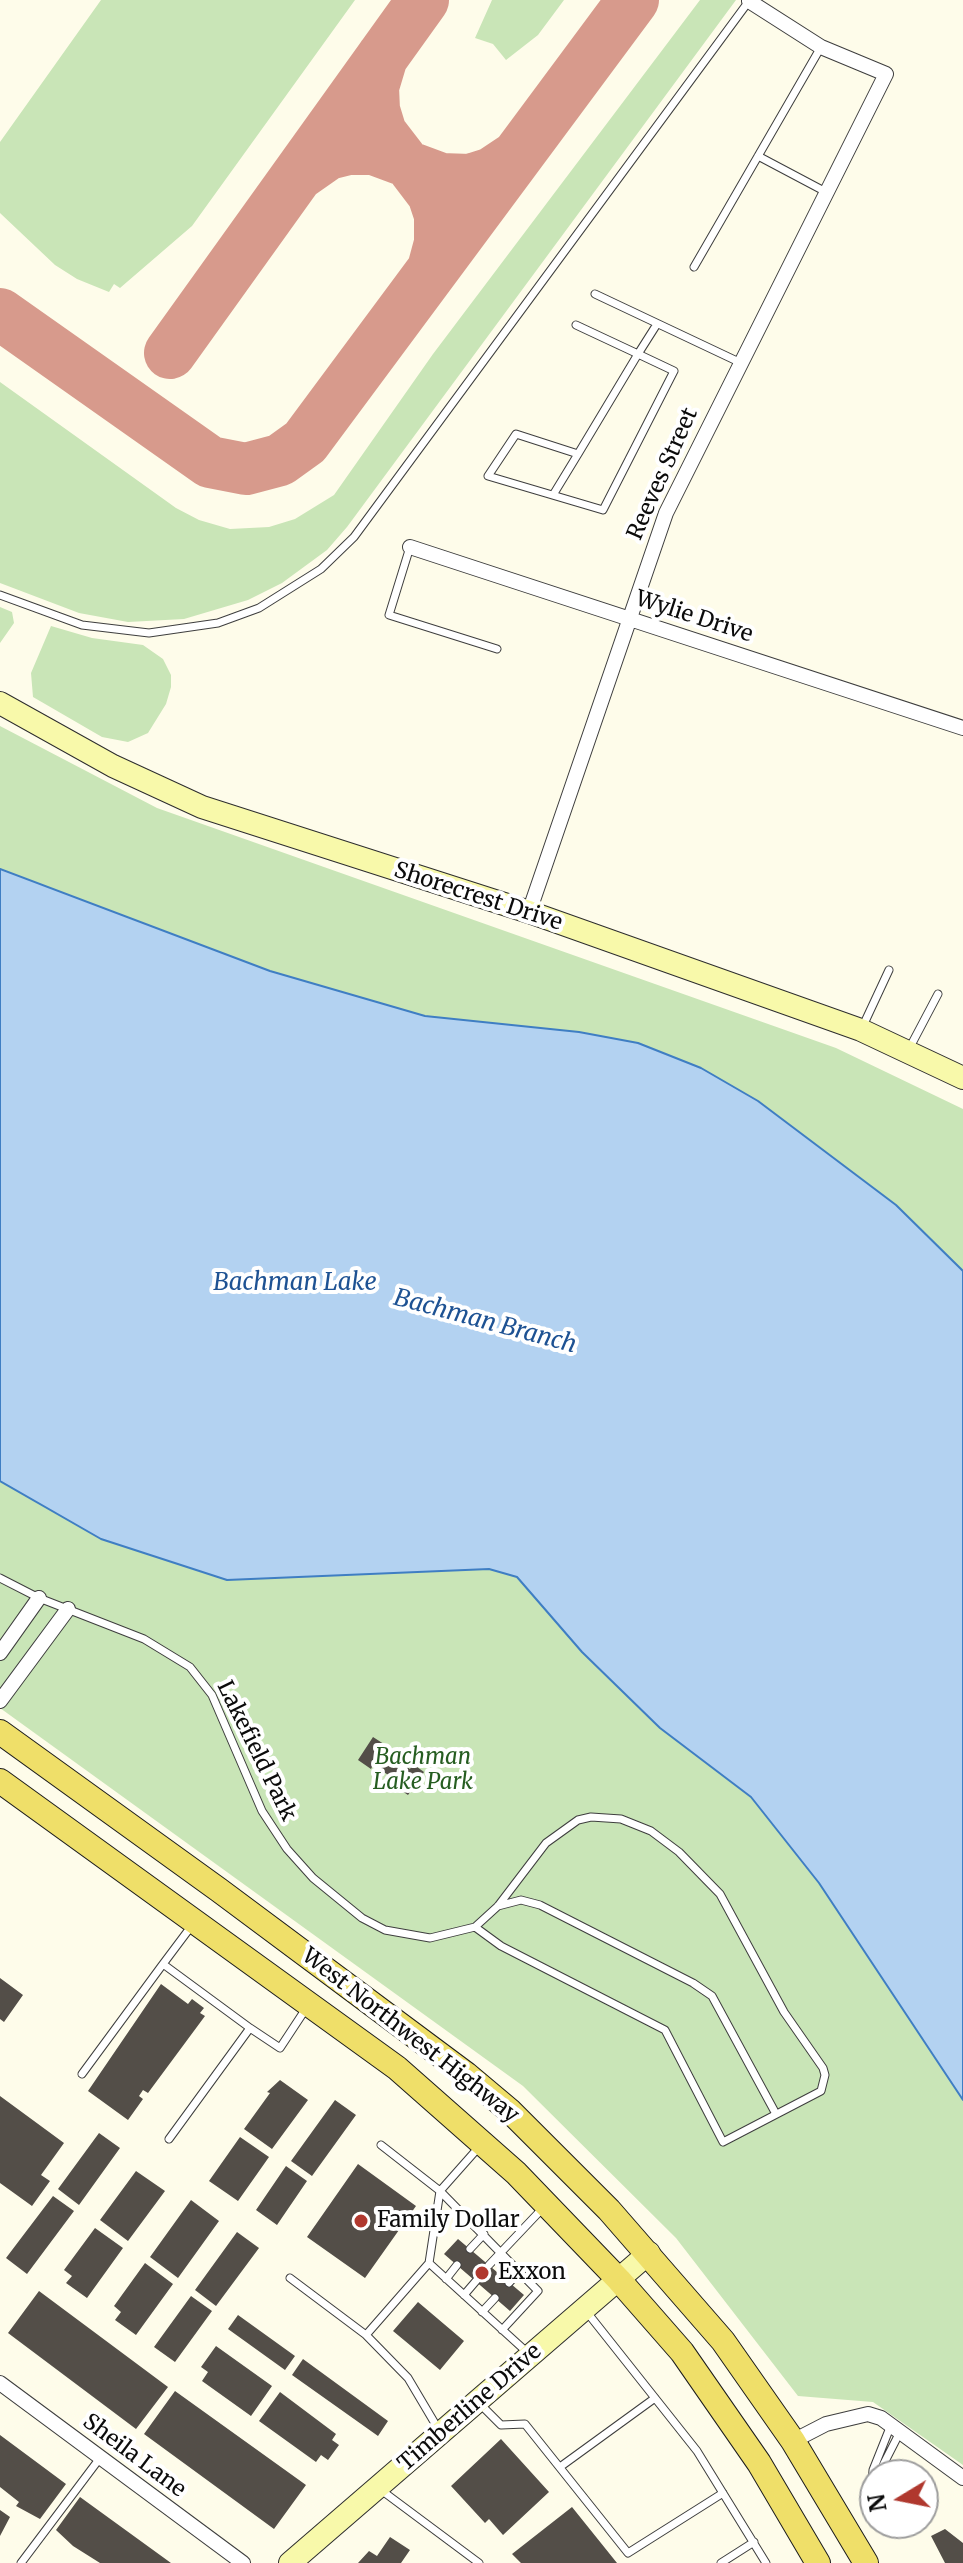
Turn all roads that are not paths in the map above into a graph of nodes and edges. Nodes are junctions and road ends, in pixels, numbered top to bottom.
1 (750, 1) edge
2 (821, 47) junction
3 (758, 156) junction
4 (826, 192) junction
5 (694, 267) dead end
6 (595, 294) dead end
7 (657, 324) junction
8 (576, 325) dead end
9 (638, 354) junction
10 (739, 362) junction
11 (578, 454) junction
12 (553, 495) junction
13 (410, 547) joint
14 (0, 595) edge
15 (629, 619) junction
16 (497, 649) dead end
17 (0, 703) edge
18 (963, 728) edge
19 (529, 912) junction
20 (889, 970) dead end
21 (938, 994) dead end
22 (861, 1030) junction
23 (908, 1051) junction
24 (963, 1078) edge
25 (0, 1578) edge
26 (39, 1598) junction
27 (68, 1609) junction
28 (0, 1653) edge
29 (0, 1701) edge
30 (0, 1732) edge
31 (0, 1781) edge
32 (498, 1906) junction
33 (195, 1921) junction
34 (475, 1927) junction
35 (163, 1964) junction
36 (310, 2003) junction
37 (250, 2028) junction
38 (82, 2074) dead end
39 (466, 2074) junction
40 (776, 2114) junction
41 (169, 2139) dead end
42 (482, 2142) junction
43 (381, 2145) dead end
44 (440, 2191) junction
45 (547, 2204) junction
46 (484, 2234) junction
47 (470, 2249) dead end
48 (501, 2251) junction
49 (649, 2253) junction
50 (429, 2263) junction
51 (457, 2265) dead end
52 (489, 2265) dead end
53 (520, 2271) junction
54 (290, 2278) dead end
55 (446, 2279) junction
56 (619, 2280) junction
57 (476, 2281) dead end
58 (509, 2283) dead end
59 (464, 2295) junction
60 (495, 2298) dead end
61 (584, 2309) junction
62 (482, 2312) junction
63 (502, 2330) junction
64 (366, 2335) junction
65 (531, 2356) junction
66 (0, 2383) edge
67 (655, 2398) junction
68 (477, 2402) junction
69 (896, 2428) junction
70 (441, 2434) junction
71 (793, 2441) junction
72 (100, 2458) junction
73 (883, 2459) edge
74 (560, 2467) junction
75 (963, 2478) edge
76 (378, 2488) junction
77 (723, 2493) junction
78 (754, 2542) junction
79 (21, 2563) edge
80 (243, 2563) edge
81 (290, 2563) edge
82 (479, 2563) edge
83 (721, 2563) edge
84 (766, 2563) edge
85 (818, 2563) edge
86 (866, 2563) edge

1 - 2 street
1 - 14 lane
2 - 3 lane
2 - 4 street, Reeves Street
3 - 4 lane
3 - 5 lane
4 - 10 street, Reeves Street
6 - 7 lane
7 - 9 lane
7 - 10 lane
8 - 9 lane
9 - 11 lane
9 - 12 lane
10 - 15 street, Reeves Street
11 - 12 lane
11 - 12 lane
13 - 15 street, Wylie Drive
13 - 16 lane
15 - 18 street, Wylie Drive
15 - 19 street, Reeves Street
17 - 19 street, Shorecrest Drive
19 - 22 street, Shorecrest Drive
20 - 22 lane
21 - 23 lane
22 - 23 street, Shorecrest Drive
23 - 24 street, Shorecrest Drive
25 - 26 lane, Lakefield Park
26 - 27 lane, Lakefield Park
26 - 28 street
27 - 29 street
27 - 34 lane, Lakefield Park
30 - 39 main road, West Northwest Highway
31 - 33 main road, West Northwest Highway
32 - 34 lane, Lakefield Park
32 - 40 lane
32 - 40 lane, Lakefield Park
33 - 35 lane
33 - 36 main road, West Northwest Highway
34 - 40 lane
35 - 37 lane
35 - 38 lane
36 - 37 lane
36 - 39 main road
36 - 42 main road, West Northwest Highway
37 - 41 lane
39 - 49 main road, West Northwest Highway
42 - 44 lane
42 - 45 main road, West Northwest Highway
43 - 44 lane
44 - 46 lane
44 - 50 lane
45 - 48 lane
45 - 56 main road, West Northwest Highway
46 - 47 lane
46 - 48 lane
48 - 52 lane
48 - 53 lane
49 - 56 street, Timberline Drive
49 - 71 main road, West Northwest Highway
50 - 55 lane
50 - 64 lane
51 - 55 lane
53 - 58 lane
53 - 63 lane
54 - 64 lane
55 - 59 lane
56 - 61 street, Timberline Drive
56 - 85 main road, West Northwest Highway
57 - 59 lane
59 - 62 lane
60 - 62 lane
61 - 65 street, Timberline Drive
61 - 67 lane
62 - 63 lane
63 - 65 lane
64 - 70 lane
65 - 68 street, Timberline Drive
66 - 72 street, Sheila Lane
67 - 74 lane
67 - 77 lane
68 - 70 street, Timberline Drive
68 - 74 lane
69 - 71 street
69 - 73 lane
69 - 75 street
70 - 76 street, Timberline Drive
71 - 86 main road, West Northwest Highway
72 - 79 lane
72 - 80 street, Sheila Lane
74 - 77 lane
76 - 81 street, Timberline Drive
76 - 82 lane
77 - 78 lane
78 - 83 lane
78 - 84 lane

